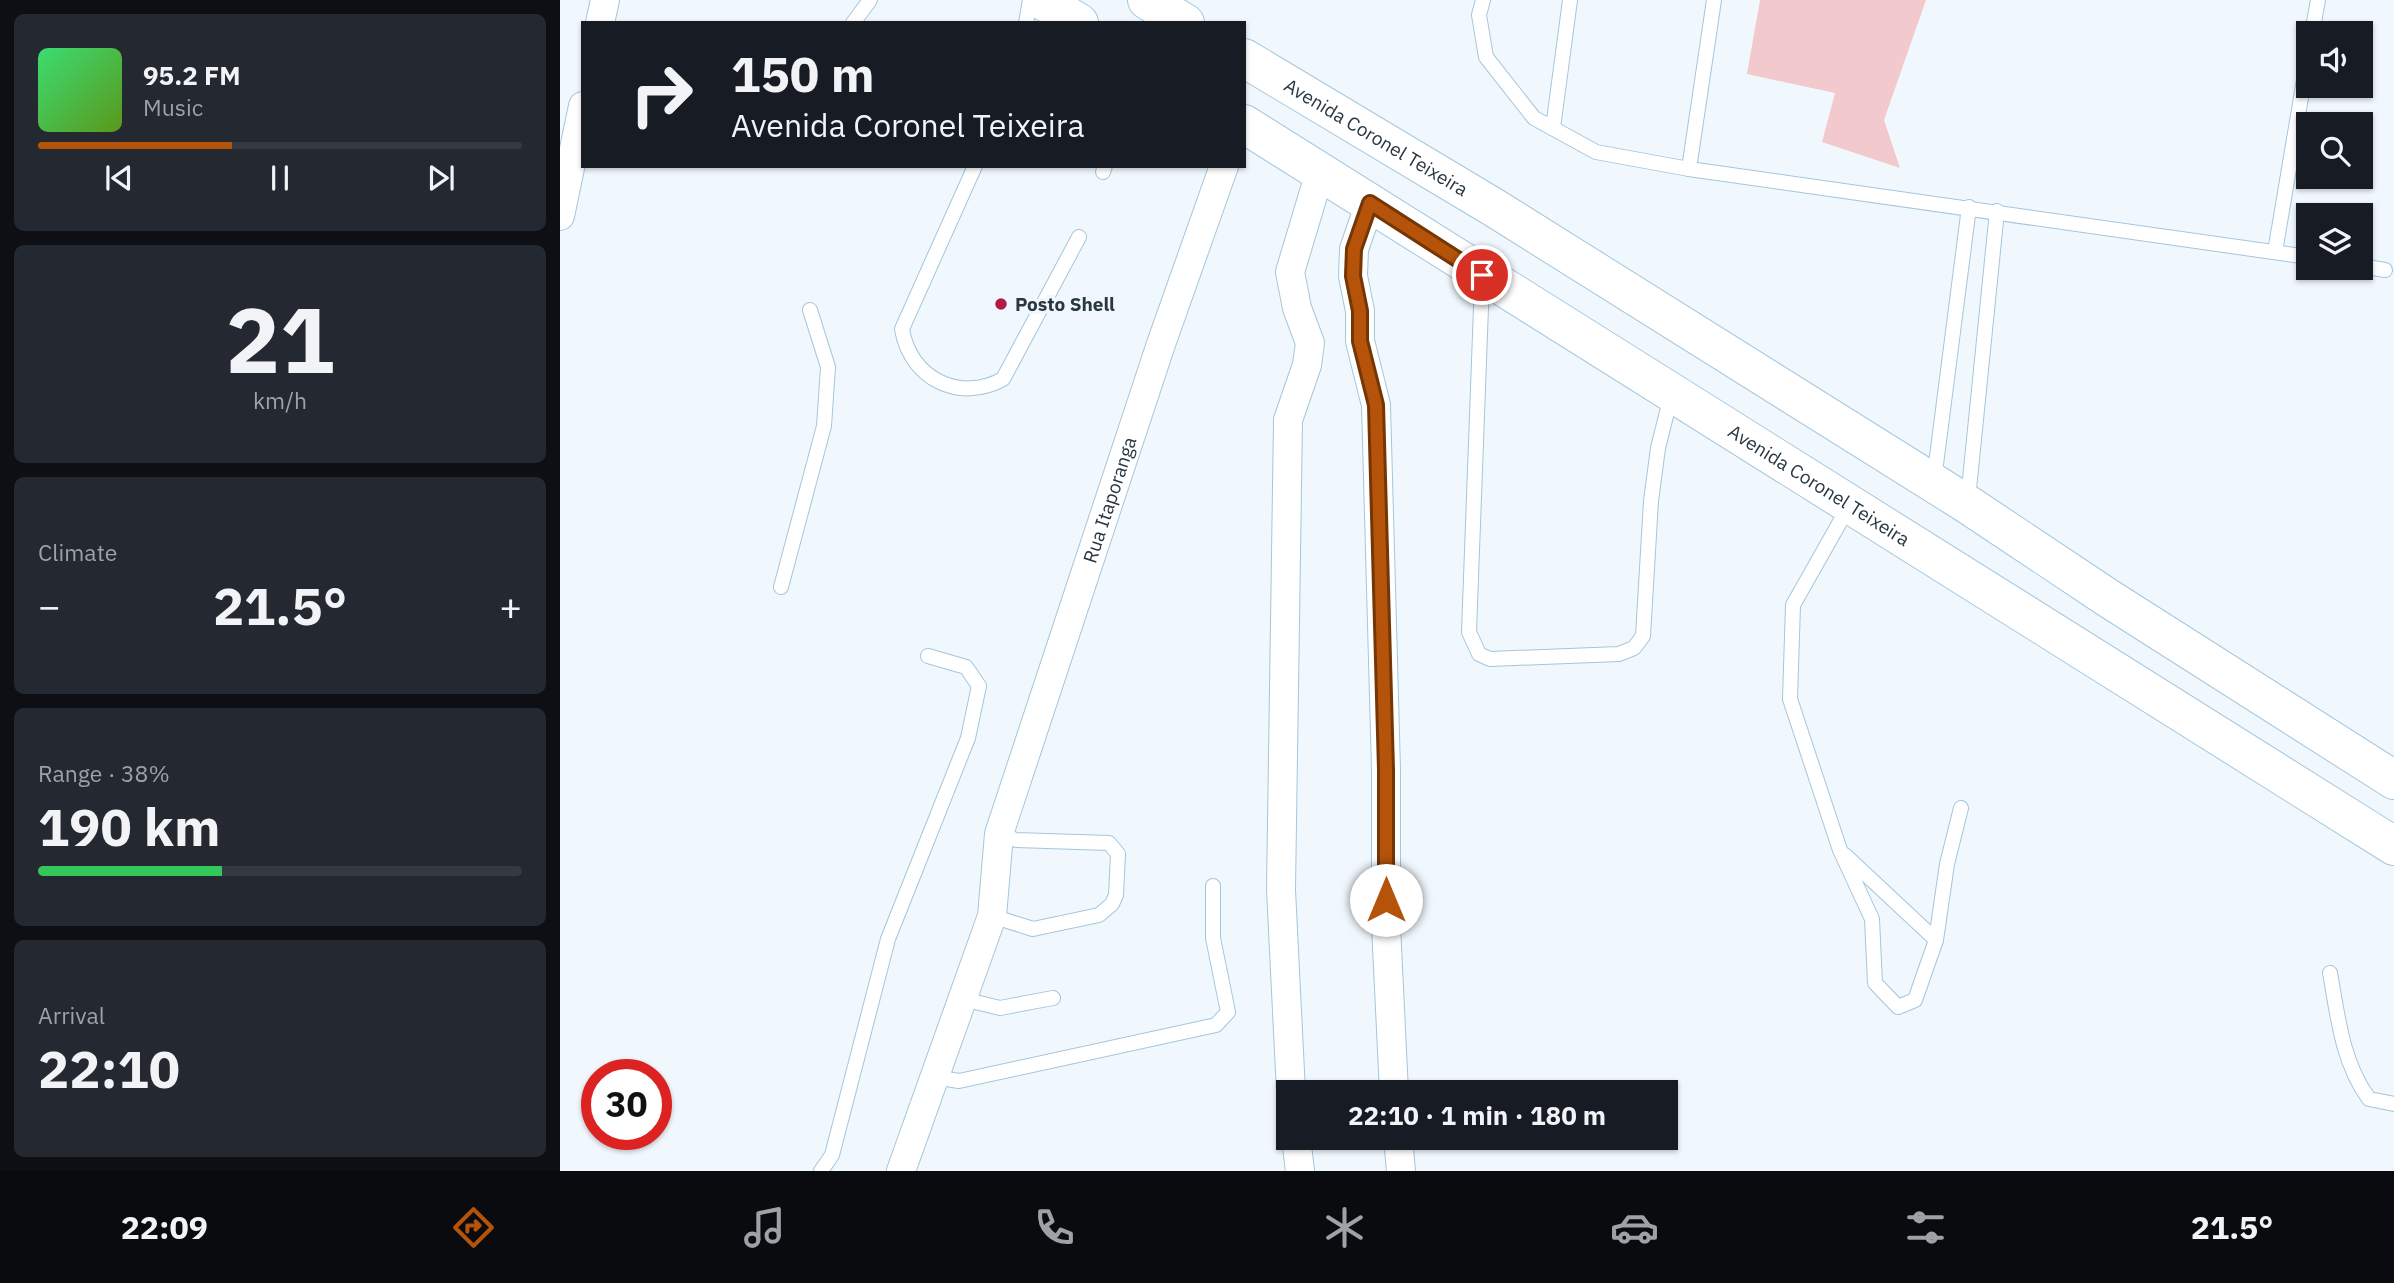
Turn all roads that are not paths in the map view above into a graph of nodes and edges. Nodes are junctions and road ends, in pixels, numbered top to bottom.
1 (605, 0) edge
2 (870, 0) edge
3 (1030, 0) edge
4 (1042, 0) edge
5 (1146, 0) edge
6 (1483, 0) edge
7 (1570, 0) edge
8 (1714, 0) edge
9 (2318, 0) edge
10 (600, 21) edge
11 (854, 21) edge
12 (1026, 21) edge
13 (1076, 21) edge
14 (1182, 21) edge
15 (2314, 21) edge
16 (1246, 59) edge
17 (2301, 98) edge
18 (581, 116) edge
19 (1246, 125) edge
20 (1553, 128) junction
21 (974, 168) edge
22 (1223, 168) edge
23 (1689, 169) junction
24 (1320, 172) junction
25 (1370, 203) junction
26 (1969, 207) junction
27 (1997, 211) junction
28 (560, 216) edge
29 (1079, 237) dead end
30 (2275, 252) junction
31 (2296, 255) edge
32 (2373, 268) edge
33 (2385, 270) dead end
34 (1482, 275) junction
35 (810, 310) dead end
36 (1672, 391) junction
37 (1934, 484) junction
38 (1851, 502) junction
39 (1967, 504) junction
40 (781, 587) dead end
41 (928, 656) dead end
42 (2394, 780) edge
43 (1961, 808) dead end
44 (999, 834) junction
45 (2394, 846) edge
46 (1840, 850) junction
47 (1213, 886) dead end
48 (992, 916) junction
49 (1936, 940) junction
50 (2330, 972) dead end
51 (1053, 998) dead end
52 (963, 999) junction
53 (934, 1077) junction
54 (1290, 1080) edge
55 (1393, 1080) edge
56 (2394, 1104) edge
57 (1297, 1150) edge
58 (1399, 1150) edge
59 (821, 1171) edge
60 (901, 1171) edge
61 (1300, 1171) edge
62 (1401, 1171) edge

1 - 10 street
2 - 11 lane
3 - 12 lane
4 - 13 highway
5 - 14 highway
6 - 20 lane
7 - 20 lane
8 - 23 lane
9 - 15 lane
16 - 37 highway, Avenida Coronel Teixeira
17 - 30 lane
18 - 28 street
19 - 24 highway, Avenida Coronel Teixeira
20 - 23 lane
21 - 29 lane
22 - 44 street, Rua Itaporanga
23 - 26 lane
24 - 25 highway, Avenida Coronel Teixeira
24 - 54 street
25 - 34 highway, Avenida Coronel Teixeira
25 - 55 street
26 - 27 lane
26 - 37 lane
27 - 30 lane
27 - 39 lane
30 - 31 lane
32 - 33 lane
34 - 36 highway, Avenida Coronel Teixeira
34 - 36 lane
35 - 40 lane
36 - 38 highway, Avenida Coronel Teixeira
37 - 39 highway, Avenida Coronel Teixeira
38 - 45 highway, Avenida Coronel Teixeira
38 - 46 lane
39 - 42 highway, Avenida Coronel Teixeira
41 - 59 lane
43 - 49 lane
44 - 48 street, Rua Itaporanga
44 - 48 lane
46 - 49 lane
46 - 49 lane
47 - 53 lane
48 - 52 street, Rua Itaporanga
50 - 56 lane
51 - 52 lane
52 - 53 street, Rua Itaporanga
53 - 60 street, Rua Itaporanga
57 - 61 street
58 - 62 street

